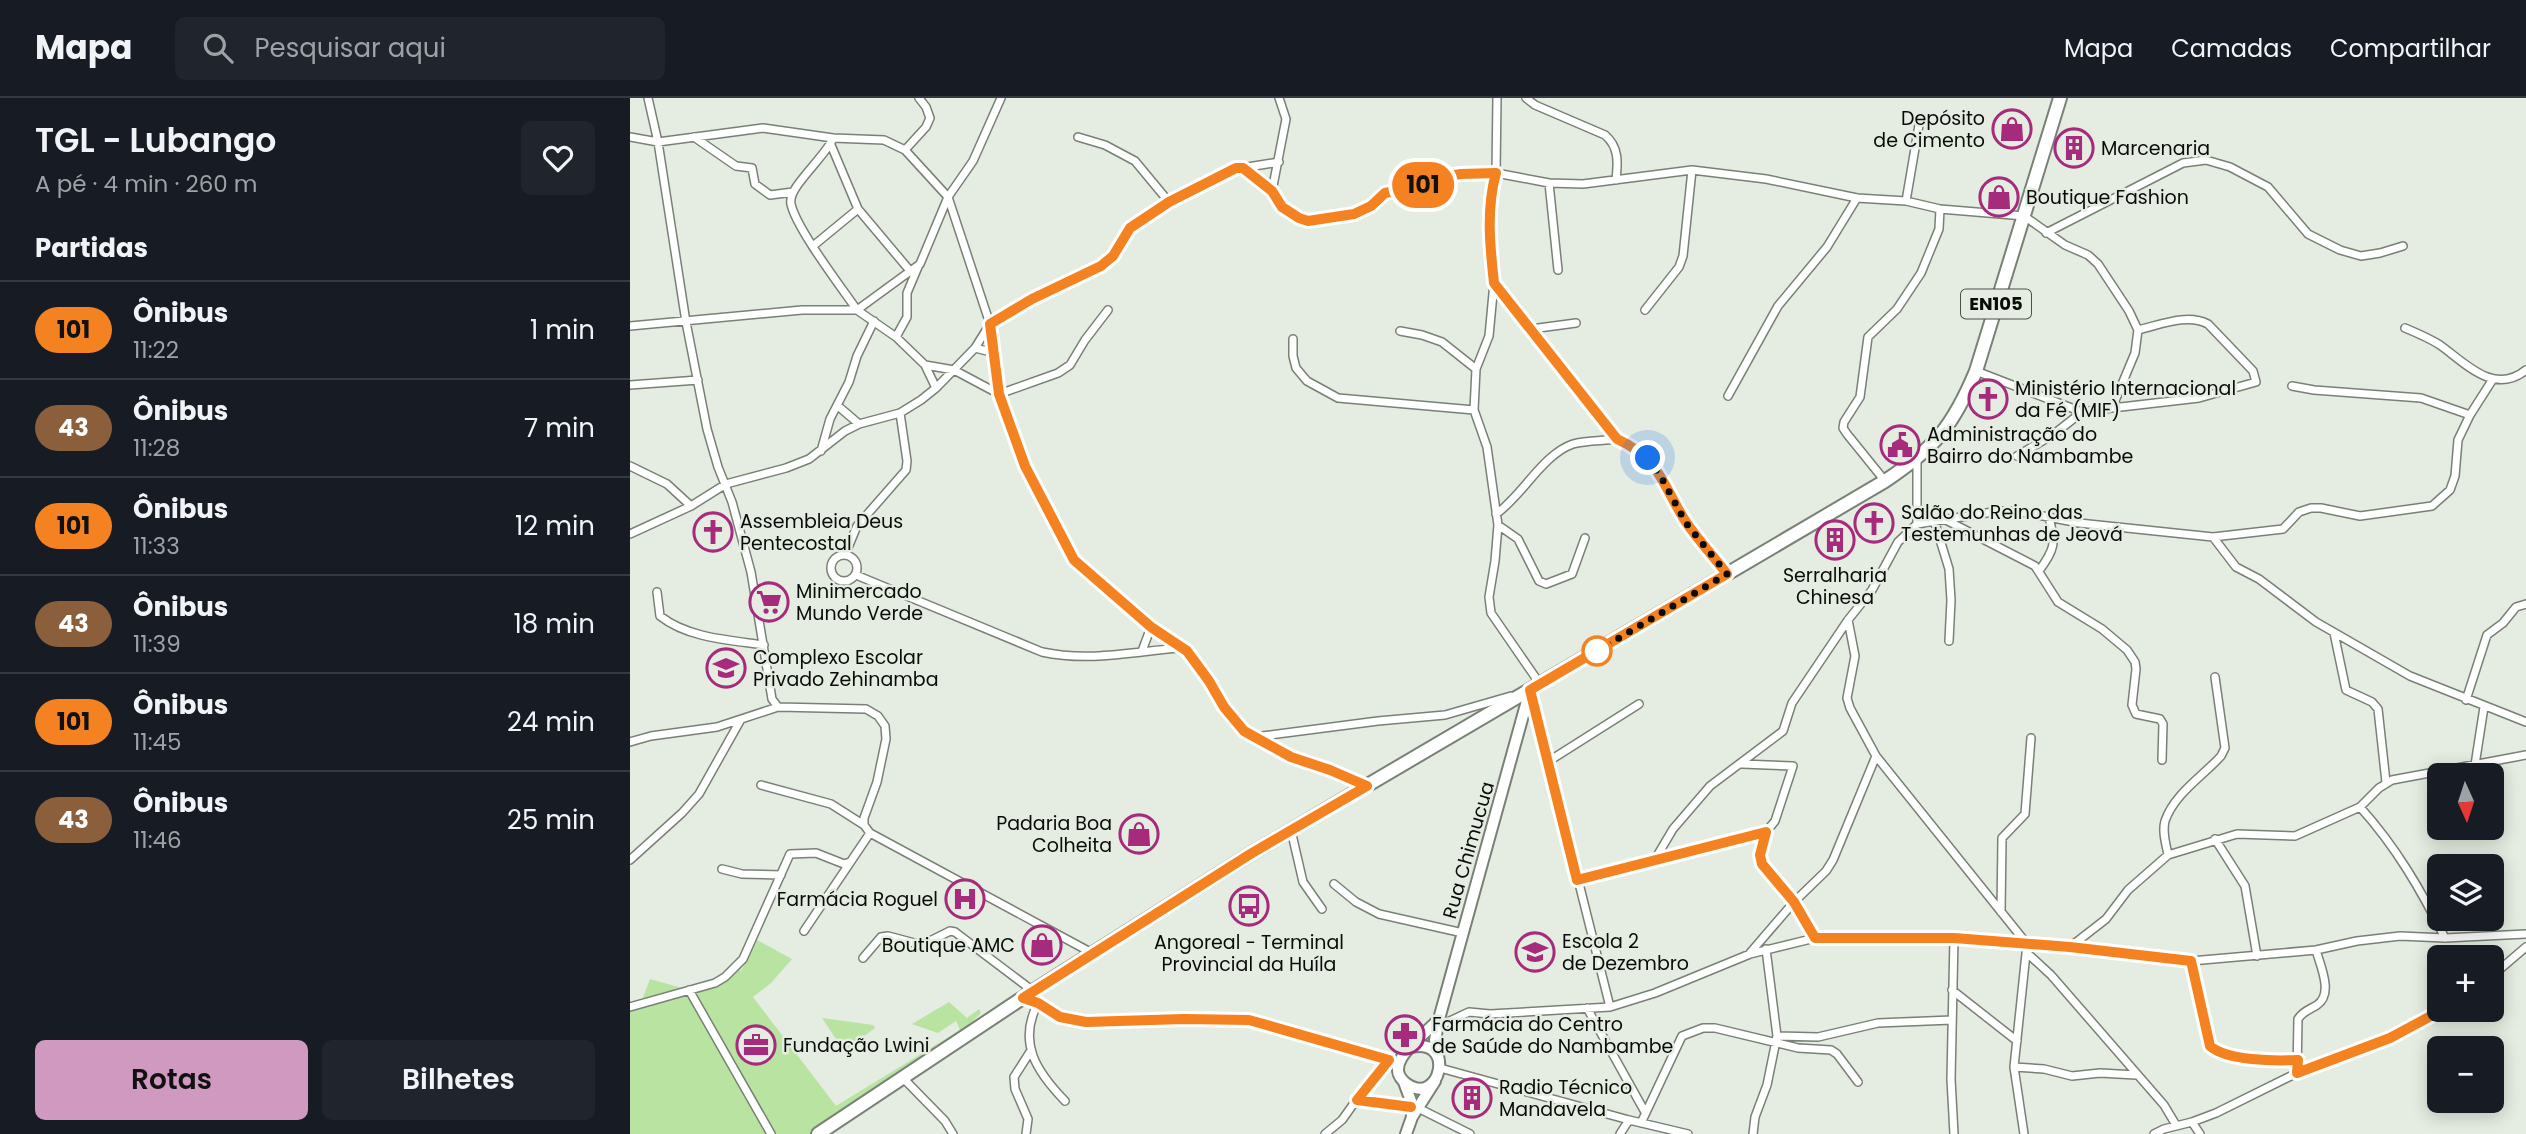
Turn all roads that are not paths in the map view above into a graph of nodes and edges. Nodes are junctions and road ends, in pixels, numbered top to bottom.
1 (648, 98) edge
2 (919, 98) edge
3 (1001, 98) edge
4 (1279, 98) edge
5 (1497, 98) edge
6 (1526, 98) edge
7 (2060, 98) edge
8 (1919, 125) dead end
9 (693, 136) junction
10 (630, 137) edge
11 (1078, 137) dead end
12 (657, 142) junction
13 (832, 142) junction
14 (905, 150) junction
15 (1279, 162) junction
16 (1243, 168) junction
17 (1692, 170) junction
18 (1496, 173) junction
19 (1615, 180) junction
20 (1549, 183) junction
21 (1272, 191) junction
22 (793, 192) junction
23 (948, 197) junction
24 (1857, 198) junction
25 (1906, 201) junction
26 (1169, 202) junction
27 (858, 209) junction
28 (1940, 209) junction
29 (2024, 216) junction
30 (2046, 233) junction
31 (813, 246) junction
32 (2403, 246) dead end
33 (920, 264) junction
34 (1559, 270) dead end
35 (911, 272) junction
36 (1494, 283) junction
37 (857, 310) junction
38 (1108, 310) dead end
39 (1645, 310) dead end
40 (874, 321) junction
41 (686, 322) junction
42 (1576, 323) dead end
43 (990, 324) junction
44 (630, 326) edge
45 (2405, 328) dead end
46 (1531, 329) junction
47 (2138, 330) junction
48 (1400, 331) dead end
49 (896, 337) junction
50 (1293, 339) dead end
51 (975, 348) junction
52 (995, 353) junction
53 (925, 365) junction
54 (1476, 369) junction
55 (954, 370) junction
56 (2526, 370) edge
57 (1976, 371) junction
58 (2493, 379) junction
59 (698, 380) junction
60 (630, 385) edge
61 (2292, 386) dead end
62 (936, 388) junction
63 (999, 394) junction
64 (1728, 396) dead end
65 (838, 406) junction
66 (2112, 408) junction
67 (1474, 410) junction
68 (2082, 412) junction
69 (900, 413) junction
70 (2470, 415) junction
71 (859, 424) junction
72 (1617, 439) junction
73 (821, 451) junction
74 (2017, 456) dead end
75 (1917, 460) junction
76 (630, 466) edge
77 (1885, 481) junction
78 (726, 484) junction
79 (691, 506) junction
80 (1496, 514) junction
81 (2049, 517) junction
82 (1944, 518) junction
83 (1934, 520) junction
84 (1498, 524) junction
85 (1917, 524) junction
86 (630, 534) edge
87 (2213, 537) junction
88 (1585, 538) dead end
89 (845, 555) junction
90 (2039, 572) junction
91 (1727, 574) junction
92 (856, 575) junction
93 (657, 592) dead end
94 (2526, 604) edge
95 (1848, 620) junction
96 (1151, 627) junction
97 (2334, 633) junction
98 (1949, 641) dead end
99 (764, 645) junction
100 (1180, 648) junction
101 (1142, 651) junction
102 (2215, 677) dead end
103 (1535, 687) junction
104 (2466, 700) junction
105 (1639, 704) dead end
106 (778, 707) junction
107 (2484, 707) junction
108 (740, 721) junction
109 (2526, 722) edge
110 (1253, 738) junction
111 (2031, 738) dead end
112 (630, 742) edge
113 (2526, 755) edge
114 (1876, 757) junction
115 (2162, 760) dead end
116 (1549, 761) junction
117 (2475, 763) edge
118 (2485, 763) edge
119 (1742, 764) junction
120 (2427, 774) edge
121 (2386, 782) junction
122 (761, 785) dead end
123 (1367, 786) junction
124 (2360, 807) junction
125 (864, 825) junction
126 (1291, 830) junction
127 (1766, 832) junction
128 (870, 833) junction
129 (2215, 839) junction
130 (2168, 855) junction
131 (630, 860) edge
132 (1654, 861) junction
133 (850, 862) junction
134 (722, 869) dead end
135 (781, 875) junction
136 (1577, 880) junction
137 (1335, 884) dead end
138 (1794, 902) junction
139 (1322, 908) dead end
140 (2000, 912) junction
141 (804, 931) dead end
142 (1463, 933) junction
143 (2526, 934) edge
144 (1815, 938) junction
145 (1954, 938) junction
146 (2445, 938) junction
147 (2070, 947) junction
148 (2526, 947) edge
149 (2027, 949) junction
150 (1766, 950) junction
151 (2316, 950) junction
152 (1092, 953) junction
153 (1750, 954) junction
154 (2257, 956) junction
155 (863, 958) dead end
156 (2191, 961) junction
157 (2504, 966) edge
158 (689, 990) junction
159 (1952, 990) junction
160 (1031, 997) junction
161 (630, 1007) edge
162 (1610, 1007) junction
163 (1587, 1008) junction
164 (2427, 1018) edge
165 (1952, 1020) junction
166 (1438, 1023) junction
167 (1776, 1039) junction
168 (2017, 1041) junction
169 (1411, 1047) junction
170 (1030, 1052) junction
171 (2298, 1060) junction
172 (1394, 1061) junction
173 (1440, 1064) junction
174 (2014, 1068) junction
175 (2297, 1073) junction
176 (2137, 1075) junction
177 (903, 1078) junction
178 (1435, 1080) junction
179 (1404, 1082) junction
180 (1858, 1082) dead end
181 (1357, 1100) junction
182 (1065, 1101) dead end
183 (1414, 1111) junction
184 (1646, 1112) junction
185 (1629, 1120) junction
186 (2192, 1122) junction
187 (1641, 1123) junction
188 (2176, 1125) junction
189 (771, 1134) edge
190 (818, 1134) edge
191 (953, 1134) edge
192 (1026, 1134) edge
193 (1325, 1134) edge
194 (1406, 1134) edge
195 (1470, 1134) edge
196 (1620, 1134) edge
197 (1688, 1134) edge
198 (1754, 1134) edge
199 (1954, 1134) edge
200 (2024, 1134) edge
201 (2154, 1134) edge
202 (2200, 1134) edge

1 - 12 street
2 - 14 street
3 - 23 street
4 - 15 street
5 - 18 street
6 - 19 street
7 - 29 main road, EN105
8 - 25 street
9 - 12 street
9 - 13 street
9 - 22 street
10 - 12 street
11 - 26 street
12 - 41 street
13 - 14 street
13 - 22 street
13 - 27 street
14 - 23 street
15 - 16 street
15 - 21 street
16 - 21 street
16 - 26 street
17 - 19 street
17 - 24 street
17 - 39 street
18 - 20 street
18 - 21 street
18 - 36 street
19 - 20 street
20 - 34 street
22 - 31 street
23 - 33 street
23 - 43 street
24 - 25 street
24 - 64 street
25 - 28 street
26 - 43 street
27 - 31 street
27 - 35 street
28 - 29 street
28 - 77 street
29 - 30 street
29 - 57 main road, EN105
30 - 32 street
30 - 47 street
31 - 37 street
33 - 35 street
33 - 49 street
35 - 37 street
36 - 46 street
36 - 54 street
37 - 40 street
37 - 41 street
38 - 63 street
40 - 49 street
40 - 65 street
41 - 44 street
41 - 59 street
42 - 46 street
43 - 51 street
43 - 52 street
45 - 58 street
46 - 72 street
47 - 66 street
47 - 66 street
48 - 54 street
49 - 53 street
50 - 67 street
51 - 52 street
51 - 55 street
52 - 63 street
53 - 55 street
53 - 62 street
54 - 67 street
55 - 62 street
55 - 63 street
56 - 58 street
57 - 68 street
57 - 75 main road, EN105
58 - 70 street
59 - 60 street
59 - 78 street
61 - 70 street
62 - 69 street
63 - 96 street
65 - 71 street
65 - 73 street
66 - 68 street
67 - 80 street
68 - 74 street
69 - 71 street
69 - 89 street
70 - 87 street
71 - 73 street
72 - 80 street
72 - 91 street
73 - 78 street
75 - 77 main road, EN105
75 - 85 street
76 - 79 street
77 - 91 main road
78 - 79 street
78 - 99 street
79 - 86 street
80 - 84 street
81 - 82 street
81 - 87 street
81 - 90 street
82 - 83 street
82 - 90 street
83 - 85 street
83 - 98 street
84 - 88 street
84 - 103 street
85 - 95 street
87 - 97 street
89 - 92 street
89 - 92 street
90 - 115 street
91 - 103 main road
92 - 101 street
93 - 99 street
94 - 104 street
95 - 114 street
95 - 119 street
96 - 100 street
96 - 101 street
97 - 104 street
97 - 121 street
99 - 106 street
100 - 101 street
100 - 110 street
102 - 130 street
103 - 110 street
103 - 116 street
103 - 123 main road
103 - 142 street, Rua Chimucua
104 - 107 street
105 - 116 street
106 - 108 street
106 - 125 street
107 - 109 street
107 - 117 street
108 - 112 street
108 - 131 street
110 - 123 street
111 - 140 street
113 - 118 street
114 - 138 street
114 - 140 street
116 - 136 street
119 - 127 street
119 - 132 street
120 - 121 street
121 - 124 street
122 - 125 street
123 - 126 main road
124 - 129 street
124 - 146 street
125 - 128 street
126 - 139 street
126 - 152 main road
127 - 132 street
127 - 138 street
128 - 133 street
128 - 152 street
129 - 130 street
129 - 154 street
130 - 147 street
132 - 136 street
133 - 135 street
133 - 141 street
134 - 135 street
135 - 158 street
136 - 162 street
137 - 142 street
138 - 144 street
138 - 153 street
140 - 149 street
142 - 166 street, Rua Chimucua
143 - 146 street
144 - 145 street
144 - 150 street
145 - 149 street
145 - 159 street
146 - 151 street
147 - 149 street
147 - 156 street
148 - 157 street
149 - 168 street
149 - 176 street
150 - 153 street
150 - 167 street
151 - 154 street
151 - 171 street
152 - 160 main road
153 - 162 street
154 - 156 street
155 - 160 street
156 - 171 street
158 - 161 street
158 - 189 street
159 - 165 street
159 - 168 street
160 - 170 street
160 - 172 street
160 - 177 main road
162 - 163 street
163 - 166 street
163 - 184 street
164 - 175 street
165 - 167 street
165 - 199 street
166 - 169 street, Rua Chimucua
166 - 173 street, Rua Chimucua
167 - 180 street
167 - 184 street
167 - 198 street
168 - 174 street
169 - 172 street, Rua Chimucua
169 - 173 street
170 - 182 street
170 - 192 street
171 - 175 street
172 - 179 street
172 - 181 street
173 - 178 street, Rua Chimucua
173 - 185 street
174 - 176 street
174 - 200 street
175 - 186 street
176 - 188 street
177 - 190 main road
177 - 191 street
178 - 179 street
178 - 183 street, Rua Chimucua
179 - 183 street
181 - 183 street
181 - 193 street
183 - 194 street, Rua Chimucua
183 - 195 street
184 - 187 street
185 - 187 street
185 - 196 street
186 - 188 street
186 - 202 street
187 - 197 street
188 - 201 street

